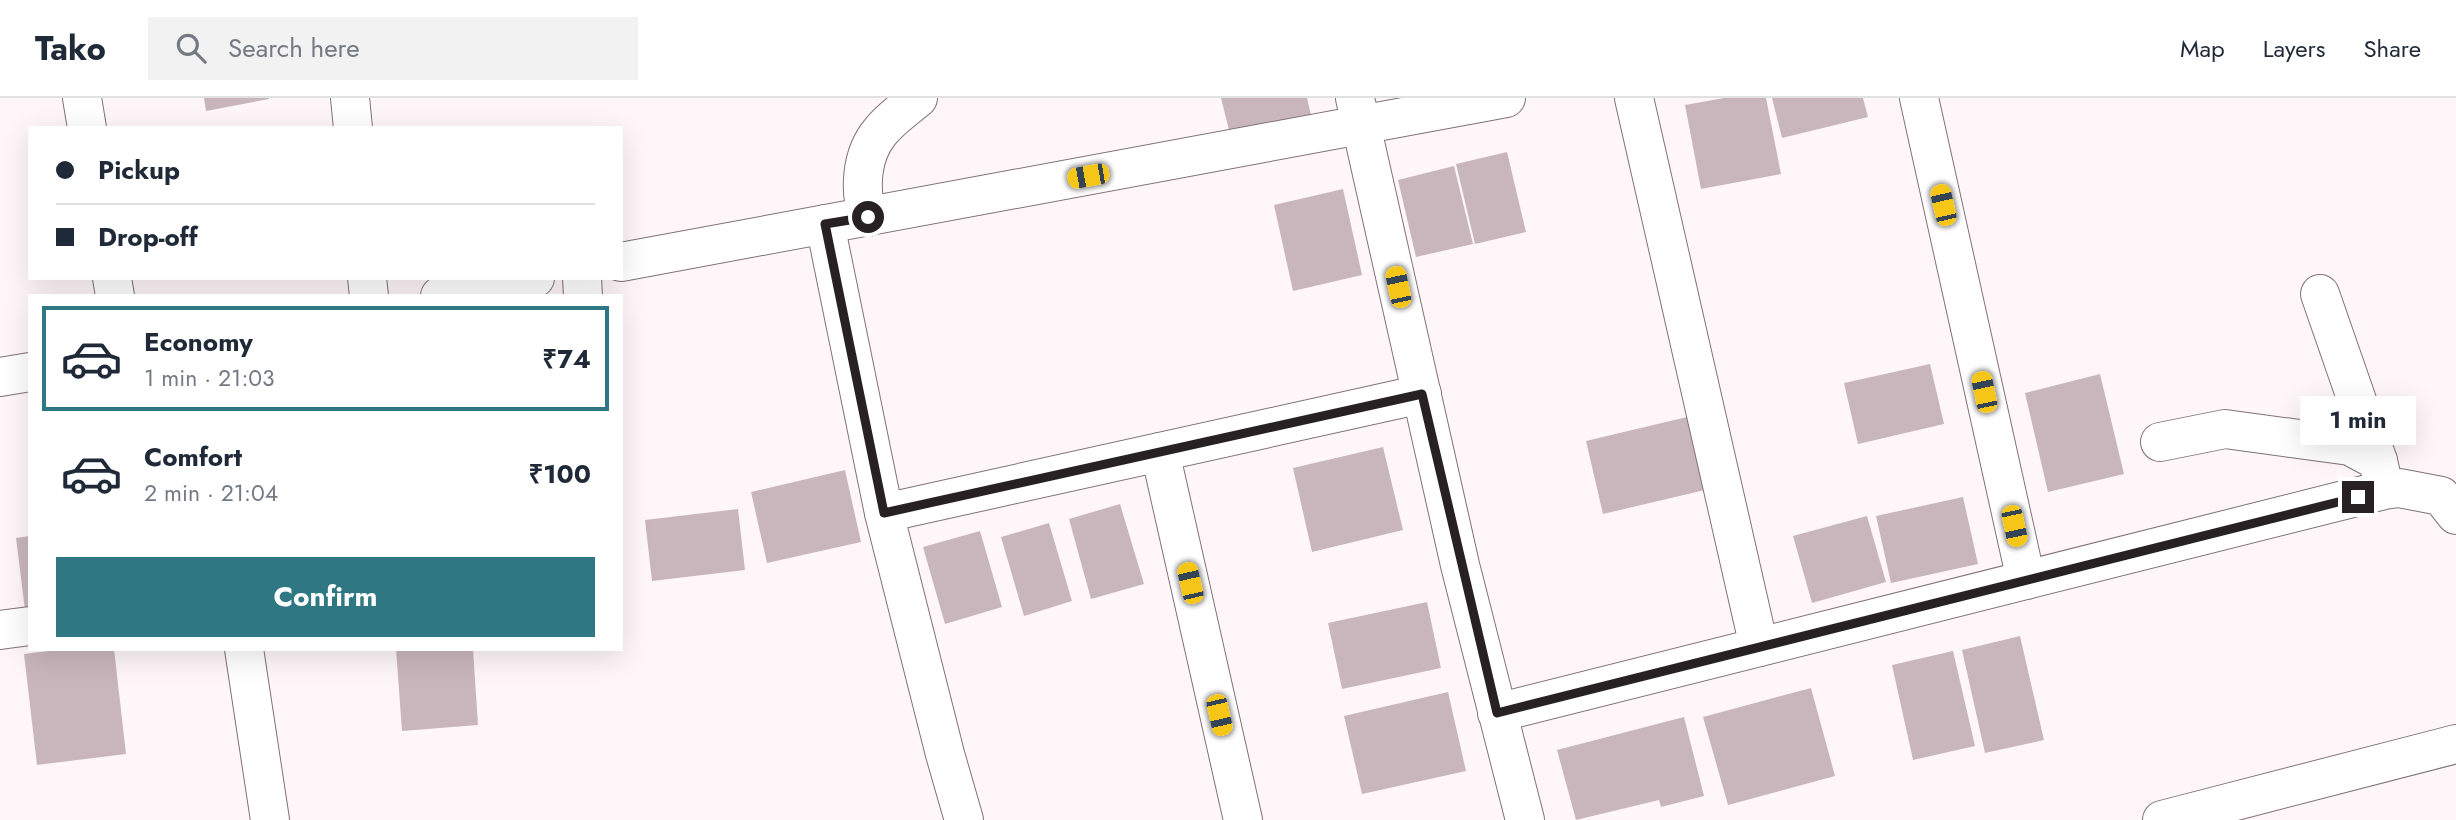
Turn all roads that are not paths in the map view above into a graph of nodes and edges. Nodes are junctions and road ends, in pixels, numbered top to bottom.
1 (82, 98) edge
2 (350, 98) edge
3 (918, 98) edge
4 (1506, 98) edge
5 (1634, 98) edge
6 (1919, 98) edge
7 (1359, 112) edge
8 (87, 126) edge
9 (353, 126) edge
10 (868, 217) junction
11 (825, 224) junction
12 (623, 262) edge
13 (524, 280) edge
14 (451, 294) edge
15 (2320, 294) dead end
16 (28, 372) edge
17 (0, 377) edge
18 (1422, 394) junction
19 (2160, 442) dead end
20 (1160, 452) junction
21 (2381, 475) junction
22 (884, 513) junction
23 (2456, 515) edge
24 (2026, 580) junction
25 (28, 625) edge
26 (0, 630) edge
27 (1759, 647) junction
28 (244, 651) edge
29 (1497, 713) junction
30 (2456, 744) edge
31 (2202, 815) edge
32 (270, 820) edge
33 (964, 820) edge
34 (1243, 820) edge
35 (1525, 820) edge
36 (2162, 820) edge

1 - 8 street
2 - 9 street
3 - 10 street
4 - 7 street
5 - 27 street
6 - 24 street
7 - 10 street
7 - 18 street
10 - 11 street
11 - 12 street
11 - 22 street
13 - 14 street
15 - 21 street
16 - 17 street
18 - 20 street
18 - 29 street
19 - 21 street
20 - 22 street
20 - 34 street
21 - 23 street
21 - 24 street
22 - 33 street
24 - 27 street
25 - 26 street
27 - 29 street
28 - 32 street
29 - 35 street
30 - 31 street
31 - 36 street

